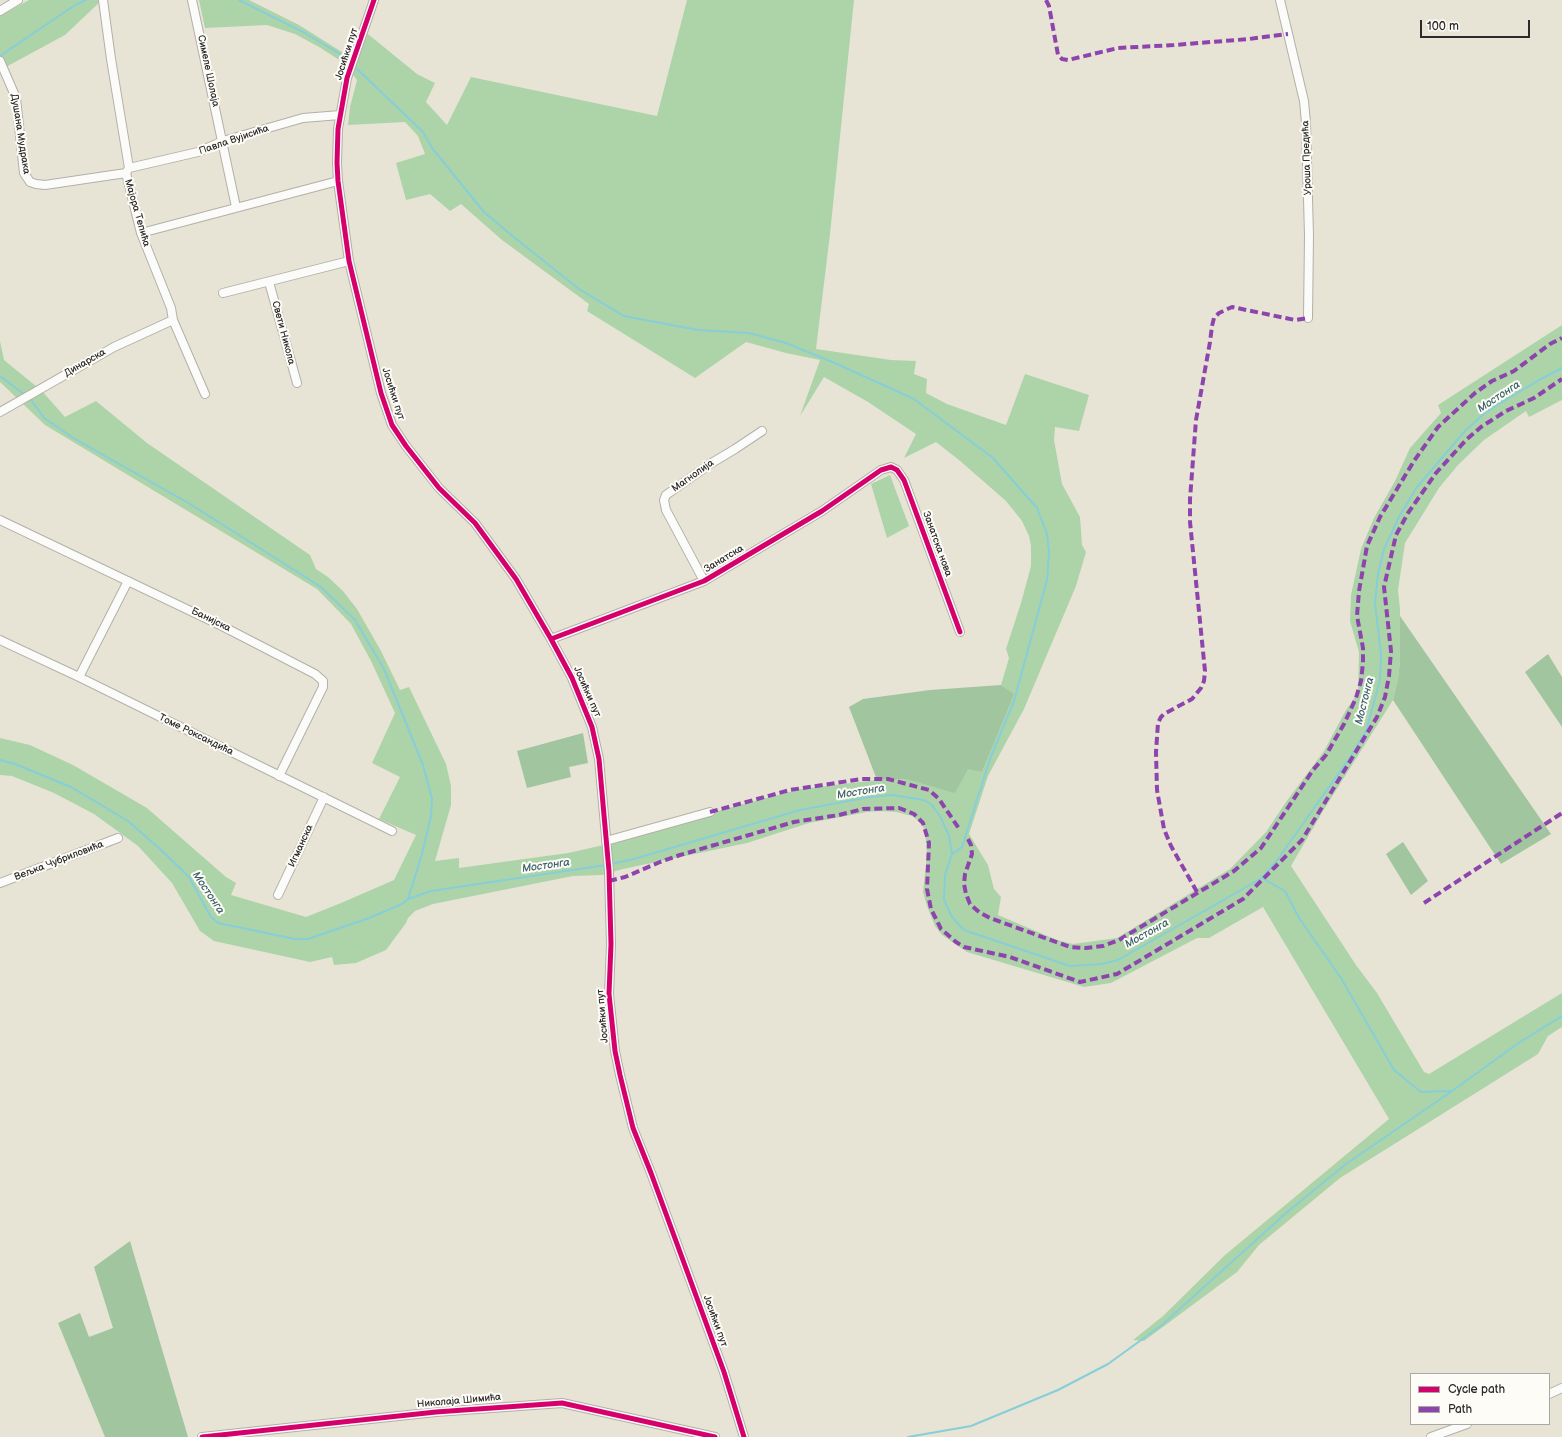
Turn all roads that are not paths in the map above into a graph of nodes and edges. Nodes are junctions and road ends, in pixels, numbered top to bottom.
1 (18, 0) edge
2 (103, 0) edge
3 (192, 0) edge
4 (374, 0) edge
5 (1280, 0) edge
6 (0, 10) edge
7 (1, 63) edge
8 (340, 115) junction
9 (223, 141) junction
10 (128, 171) junction
11 (338, 181) junction
12 (236, 207) junction
13 (141, 233) junction
14 (349, 261) junction
15 (269, 282) junction
16 (223, 293) dead end
17 (1308, 318) dead end
18 (172, 320) junction
19 (297, 383) dead end
20 (205, 394) dead end
21 (0, 412) edge
22 (762, 431) dead end
23 (891, 467) joint
24 (0, 520) edge
25 (128, 581) junction
26 (704, 581) junction
27 (960, 632) dead end
28 (551, 638) junction
29 (0, 640) edge
30 (79, 677) junction
31 (279, 776) junction
32 (324, 797) junction
33 (710, 812) dead end
34 (392, 831) dead end
35 (118, 838) dead end
36 (606, 844) junction
37 (0, 883) edge
38 (278, 895) dead end
39 (1562, 1388) edge
40 (1550, 1394) edge
41 (1464, 1425) edge
42 (202, 1437) edge
43 (715, 1437) edge
44 (744, 1437) edge
45 (1431, 1437) edge

1 - 6 street
2 - 10 street, Мајора Тепића
3 - 9 street, Симеле Шолаја
4 - 8 street, Јосићки пут
5 - 17 street, Уроша Предића
7 - 10 street, Душана Мудрака
8 - 9 street, Павла Вујисића
8 - 11 street, Јосићки пут
9 - 10 street, Павла Вујисића
9 - 12 street, Симеле Шолаја
10 - 13 street, Мајора Тепића
11 - 12 street
11 - 14 street, Јосићки пут
12 - 13 street
13 - 18 street, Мајора Тепића
14 - 15 street
14 - 28 street, Јосићки пут
15 - 16 street
15 - 19 street, Свети Никола
18 - 20 street, Мајора Тепића
18 - 21 street, Динарска
22 - 26 street, Магнолија
23 - 26 street, Занатска
23 - 27 street, Занатска нова
24 - 25 street, Банијска
25 - 30 street
25 - 31 street, Банијска
26 - 28 street, Занатска
28 - 36 street, Јосићки пут
29 - 30 street, Томе Роксандића
30 - 31 street, Томе Роксандића
31 - 32 street, Томе Роксандића
32 - 34 street, Томе Роксандића
32 - 38 street, Игманска
33 - 36 street
35 - 37 street, Вељка Чубриловића
36 - 44 street, Јосићки пут
39 - 40 street
41 - 45 street
42 - 43 street, Николаја Шимића

